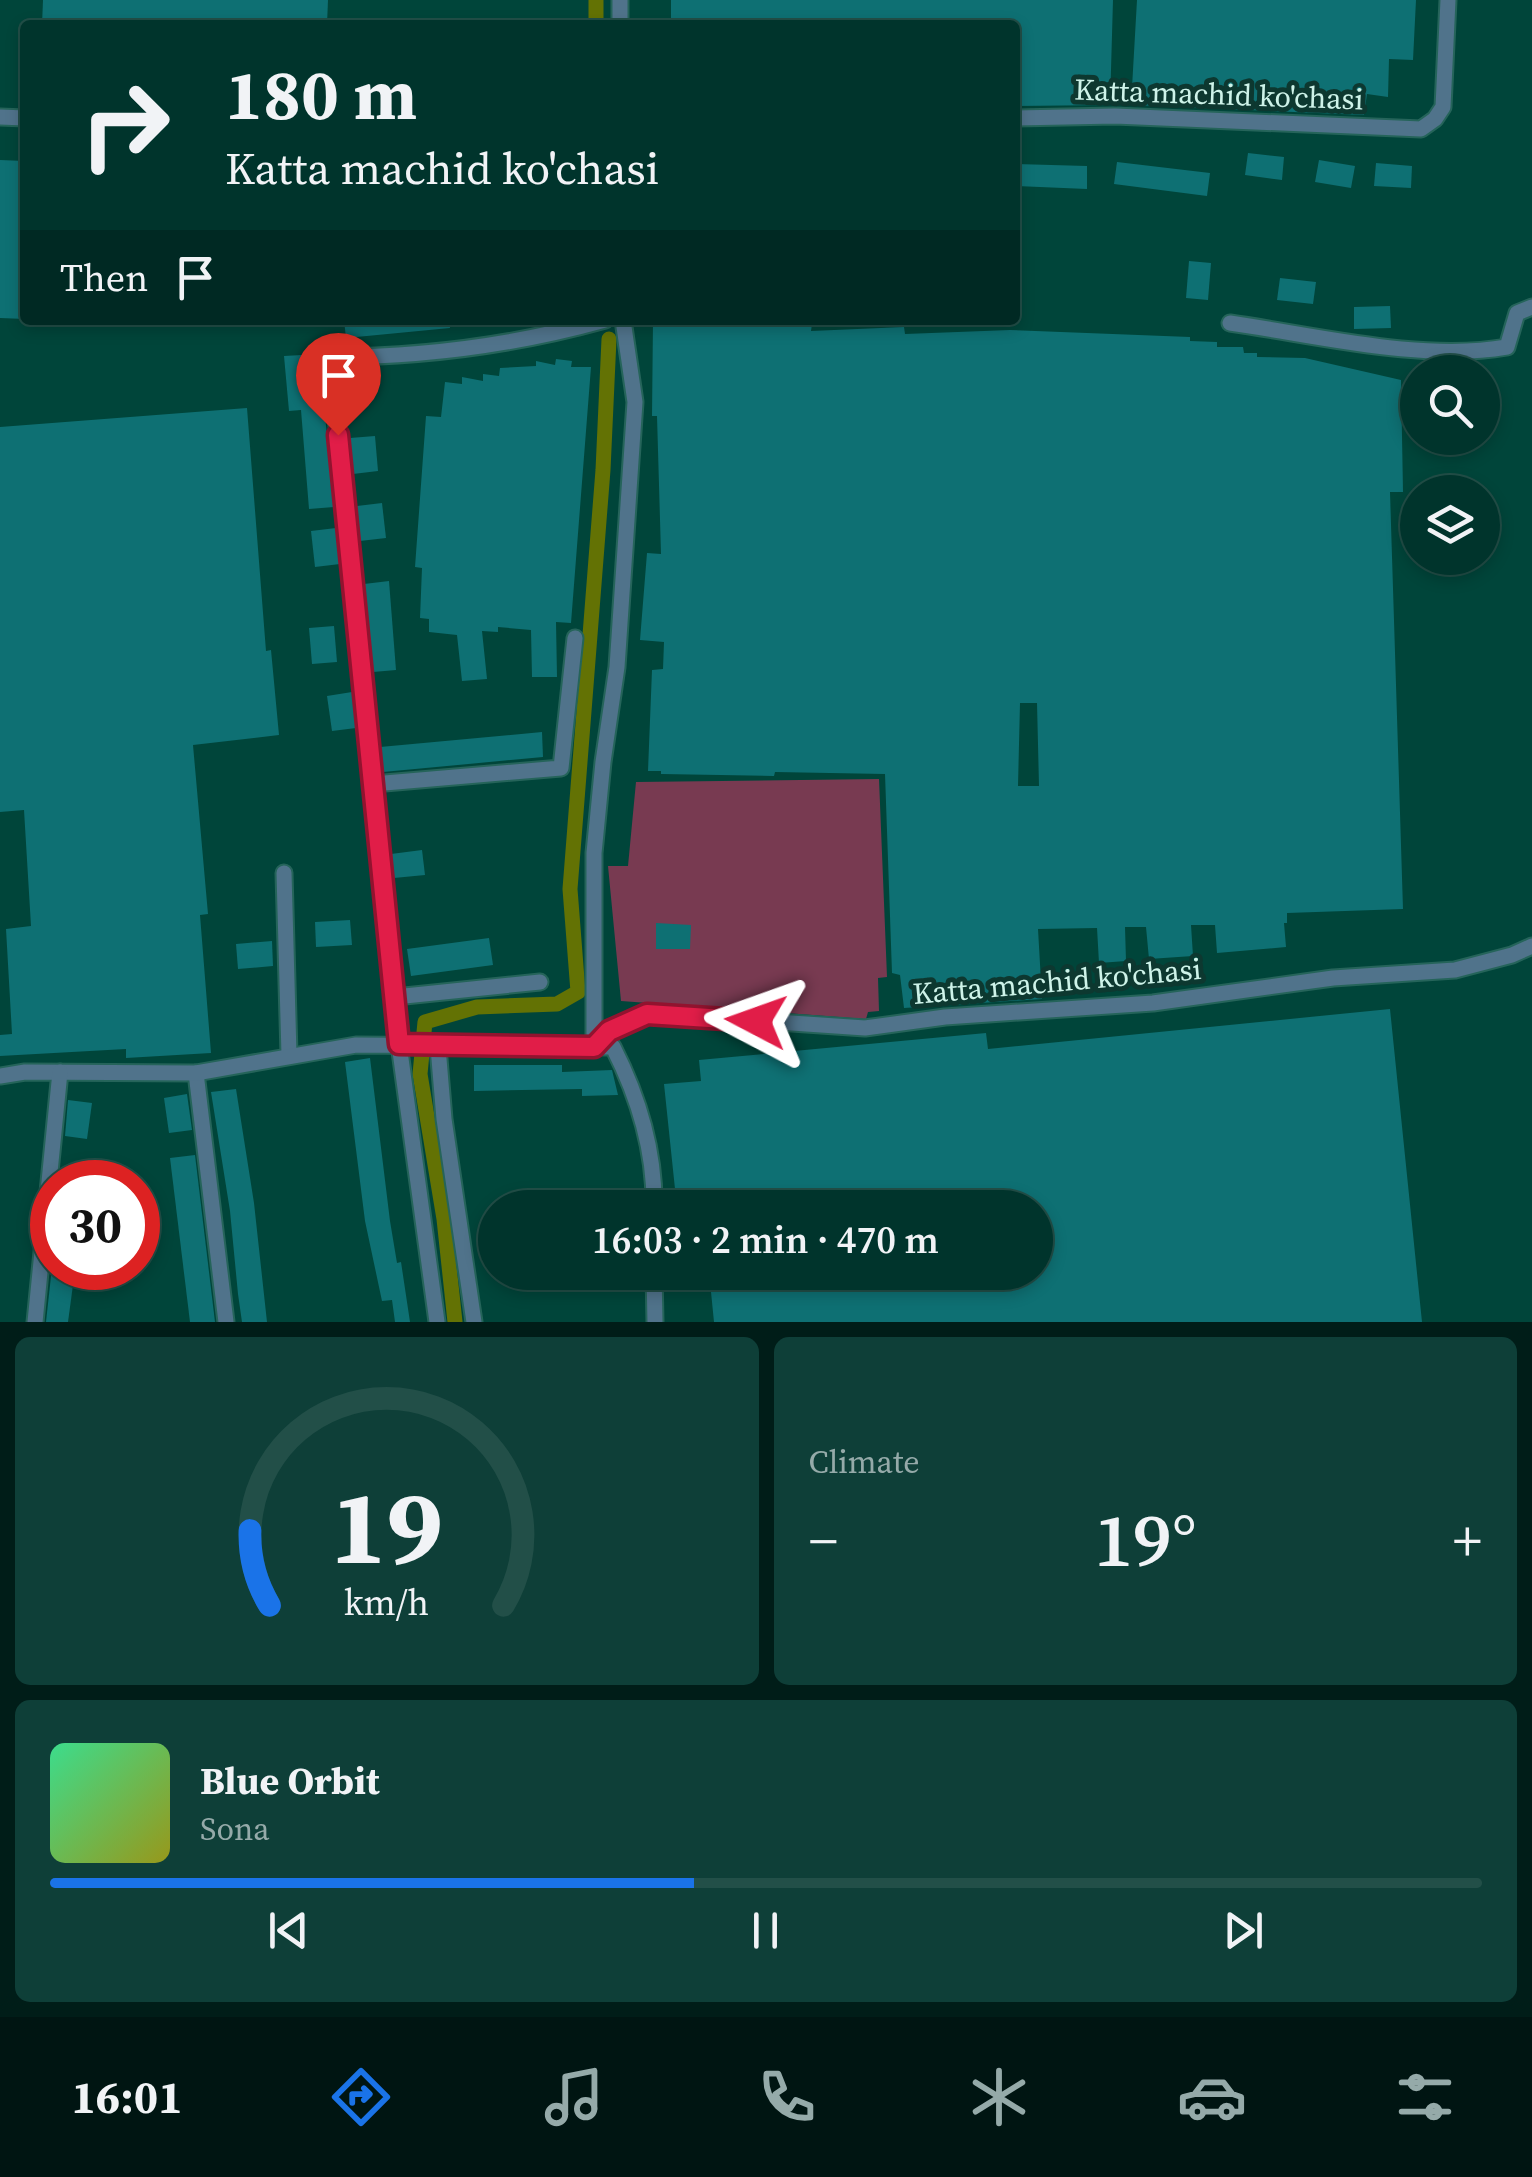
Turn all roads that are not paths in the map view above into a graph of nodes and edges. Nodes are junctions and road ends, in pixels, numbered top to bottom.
1 (1448, 0) edge
2 (1020, 118) edge
3 (1532, 307) edge
4 (1230, 323) dead end
5 (588, 325) edge
6 (624, 325) edge
7 (575, 638) dead end
8 (374, 784) junction
9 (284, 872) dead end
10 (1532, 946) edge
11 (540, 982) dead end
12 (394, 997) junction
13 (399, 1044) junction
14 (438, 1046) junction
15 (594, 1047) junction
16 (289, 1055) junction
17 (60, 1072) junction
18 (196, 1072) junction
19 (0, 1076) edge
20 (654, 1190) edge
21 (654, 1290) edge
22 (35, 1322) edge
23 (226, 1322) edge
24 (437, 1322) edge
25 (474, 1322) edge
26 (655, 1322) edge

1 - 2 street, Katta machid ko'chasi
3 - 4 street
5 - 8 street
6 - 15 street
7 - 8 street
8 - 12 street
9 - 16 street
10 - 15 street, Katta machid ko'chasi
11 - 12 street
12 - 13 street
13 - 14 street
13 - 16 street
13 - 24 street
14 - 15 street
14 - 25 street
15 - 20 street
16 - 18 street
17 - 18 street
17 - 19 street
17 - 22 street
18 - 23 street
21 - 26 street

